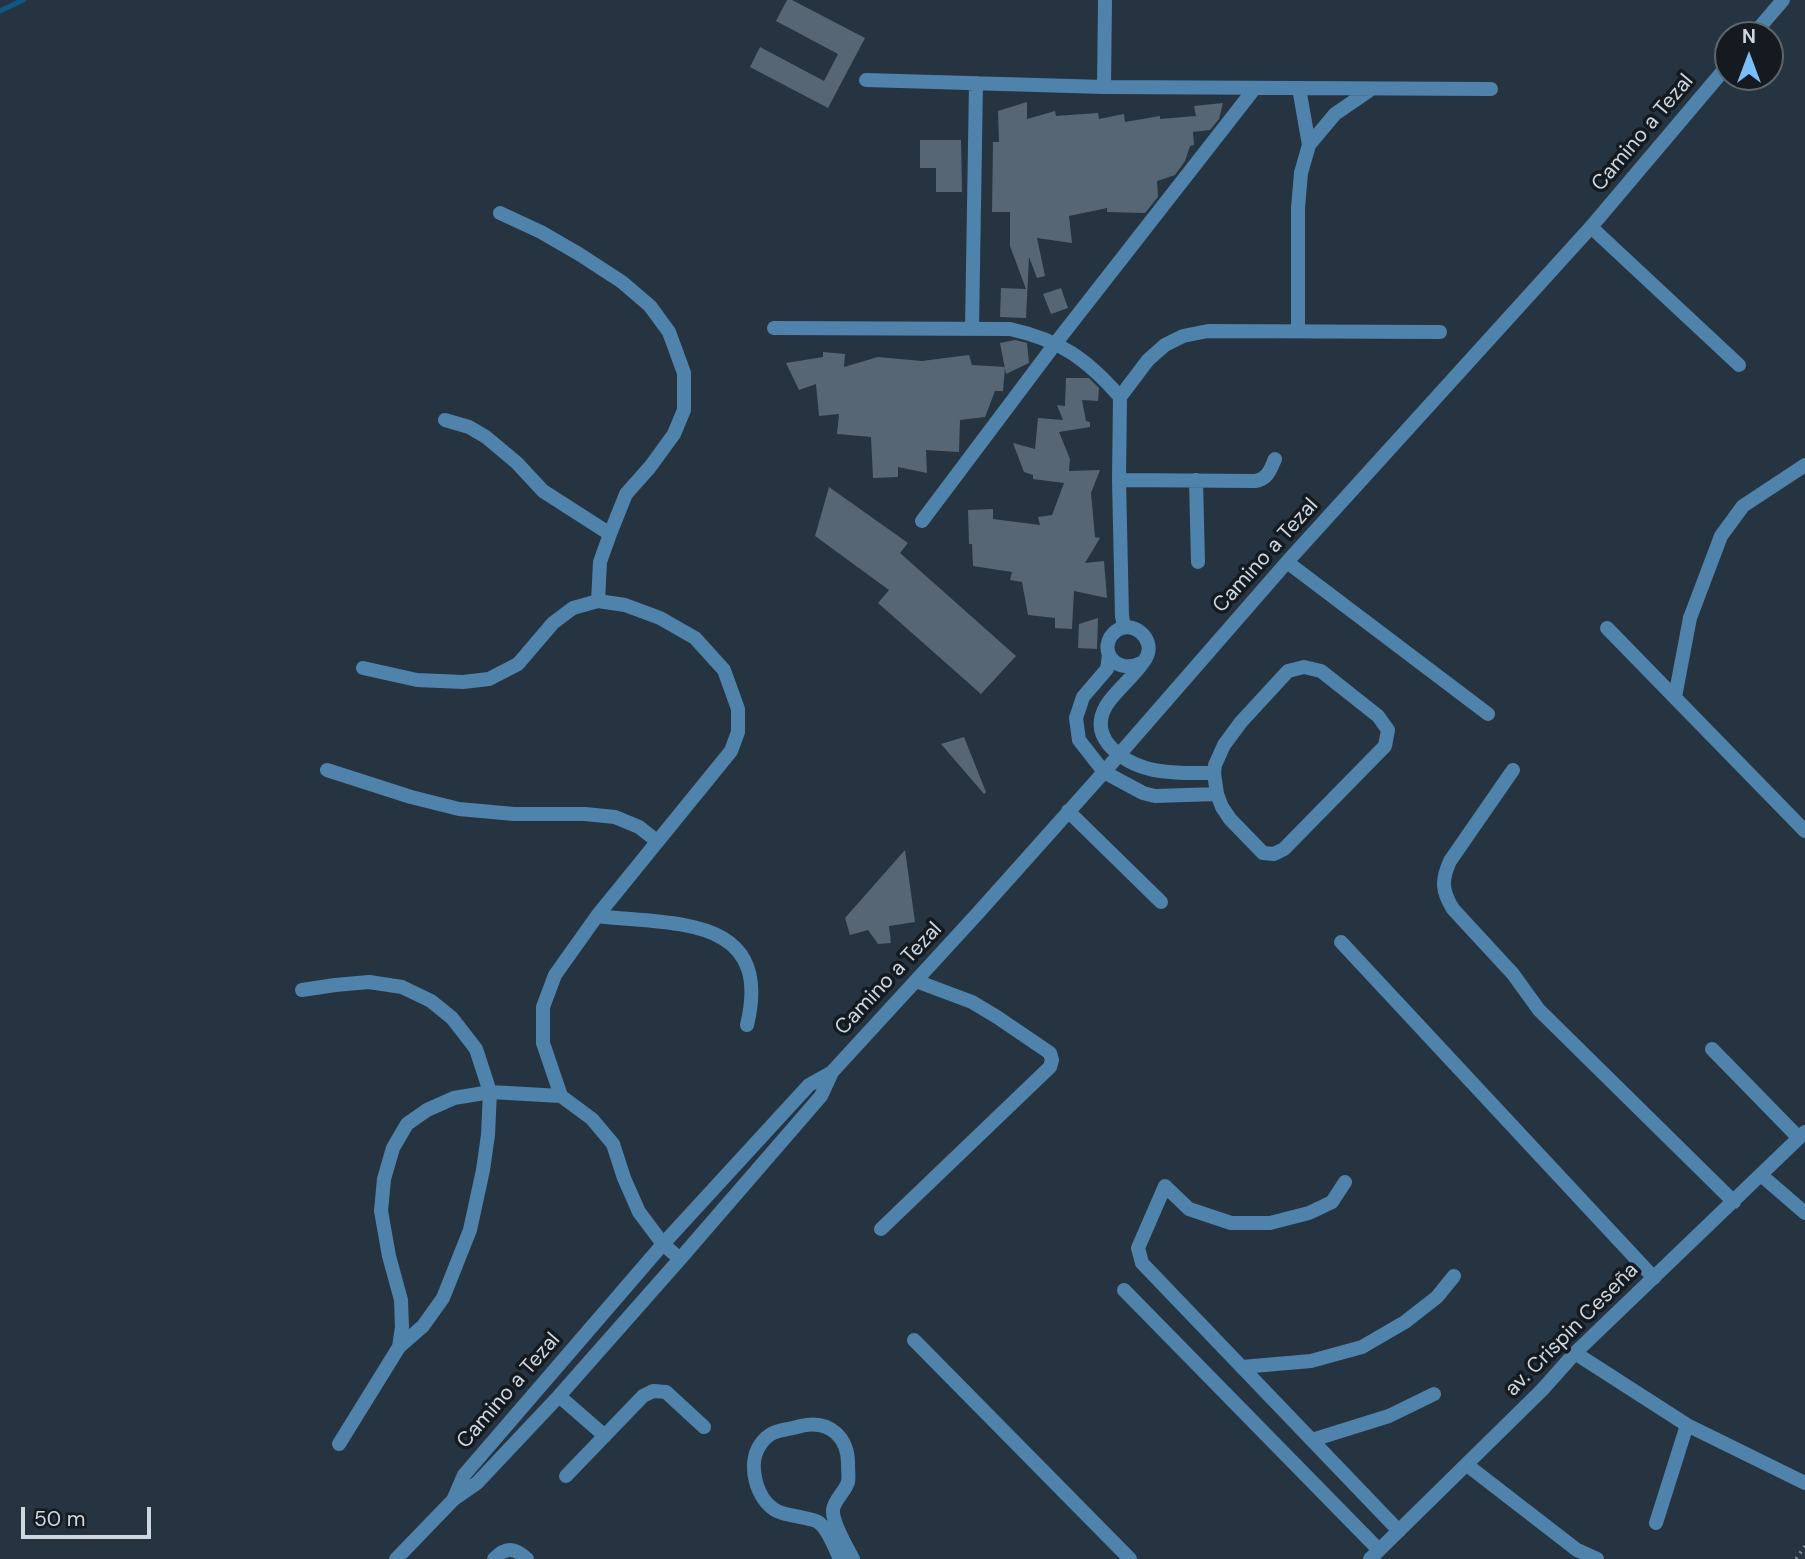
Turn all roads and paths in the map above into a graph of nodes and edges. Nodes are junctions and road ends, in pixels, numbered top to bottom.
1 (1105, 0) edge
2 (1783, 0) edge
3 (1765, 21) edge
4 (866, 80) dead end
5 (1714, 82) edge
6 (976, 83) junction
7 (1104, 87) junction
8 (1255, 88) junction
9 (1299, 88) junction
10 (1491, 89) dead end
11 (1370, 90) junction
12 (1309, 145) junction
13 (500, 214) dead end
14 (1591, 227) junction
15 (774, 328) dead end
16 (972, 329) junction
17 (1298, 330) junction
18 (1440, 332) dead end
19 (1055, 344) junction
20 (1739, 365) dead end
21 (1120, 397) junction
22 (445, 420) dead end
23 (1275, 459) dead end
24 (1805, 465) edge
25 (1119, 480) junction
26 (1196, 480) junction
27 (922, 521) dead end
28 (610, 534) junction
29 (1198, 562) dead end
30 (1287, 562) junction
31 (598, 601) junction
32 (1124, 627) junction
33 (1607, 628) dead end
34 (1109, 655) junction
35 (1141, 663) junction
36 (363, 668) dead end
37 (1675, 697) junction
38 (1488, 714) dead end
39 (1118, 755) junction
40 (327, 770) dead end
41 (1513, 770) dead end
42 (1104, 772) junction
43 (1214, 773) junction
44 (1217, 793) junction
45 (1068, 811) junction
46 (1805, 831) edge
47 (657, 841) junction
48 (1161, 902) dead end
49 (597, 916) junction
50 (1341, 942) dead end
51 (916, 981) junction
52 (302, 990) dead end
53 (747, 1025) dead end
54 (1712, 1049) dead end
55 (832, 1072) junction
56 (490, 1092) junction
57 (561, 1096) junction
58 (1802, 1135) edge
59 (1761, 1175) junction
60 (1345, 1182) dead end
61 (1734, 1202) junction
62 (1805, 1213) edge
63 (881, 1229) dead end
64 (663, 1244) junction
65 (680, 1259) junction
66 (1454, 1276) dead end
67 (1654, 1278) junction
68 (1124, 1290) dead end
69 (914, 1340) dead end
70 (399, 1347) junction
71 (1575, 1353) junction
72 (1242, 1367) junction
73 (1434, 1394) dead end
74 (559, 1396) junction
75 (1687, 1425) junction
76 (704, 1427) dead end
77 (605, 1436) junction
78 (1312, 1440) junction
79 (339, 1444) dead end
80 (1467, 1465) junction
81 (566, 1476) dead end
82 (1805, 1483) edge
83 (454, 1499) junction
84 (1656, 1523) dead end
85 (1399, 1531) junction
86 (1805, 1546) edge
87 (1375, 1555) edge
88 (396, 1559) edge
89 (494, 1559) edge
90 (527, 1559) edge
91 (840, 1559) edge
92 (853, 1559) edge
93 (1130, 1559) edge
94 (1597, 1559) edge
95 (1796, 1559) edge

1 - 7 street
2 - 3 street
4 - 6 street
5 - 14 street, Camino a Tezal
6 - 7 street
6 - 16 street
7 - 8 street
8 - 9 street
8 - 19 street
9 - 11 street
9 - 12 street
10 - 11 street
11 - 12 street
12 - 17 street
13 - 28 street
14 - 20 street
14 - 30 street, Camino a Tezal
15 - 16 street
16 - 19 street
17 - 18 street
17 - 21 street
19 - 21 street
19 - 27 street
21 - 25 street
22 - 28 street
23 - 26 street
24 - 37 street
25 - 26 street
25 - 32 street
26 - 29 street
28 - 31 street
30 - 38 street
30 - 39 street, Camino a Tezal
31 - 36 street
31 - 47 street
32 - 34 street
32 - 35 street
33 - 37 street
34 - 35 street
34 - 42 street
35 - 39 street
37 - 46 street
39 - 42 street, Camino a Tezal
39 - 43 street
40 - 47 street
41 - 61 street
42 - 44 street
42 - 45 street, Camino a Tezal
43 - 44 street
43 - 44 street
45 - 48 street
45 - 51 street, Camino a Tezal
47 - 49 street
49 - 53 street
49 - 57 street
50 - 67 street
51 - 55 street, Camino a Tezal
51 - 63 street
52 - 56 street
54 - 58 street
55 - 64 street, Camino a Tezal
55 - 65 street, Camino a Tezal
56 - 57 street
56 - 70 street
56 - 70 street
57 - 64 street
58 - 59 street, av. Crispin Ceseña
59 - 61 street, av. Crispin Ceseña
59 - 62 street
60 - 72 street
61 - 67 street, av. Crispin Ceseña
64 - 65 street
64 - 83 street, Camino a Tezal
65 - 74 street, Camino a Tezal
66 - 72 street
67 - 71 street, av. Crispin Ceseña
68 - 87 street
69 - 93 street
70 - 79 street
71 - 75 street
71 - 80 street, av. Crispin Ceseña
72 - 78 street
73 - 78 street
74 - 77 street
74 - 83 street, Camino a Tezal
75 - 82 street
75 - 84 street
76 - 77 street
77 - 81 street
78 - 85 street
80 - 85 street, av. Crispin Ceseña
80 - 94 street
83 - 88 street, Camino a Tezal
85 - 87 street, av. Crispin Ceseña
86 - 95 path
89 - 90 street
91 - 92 street

